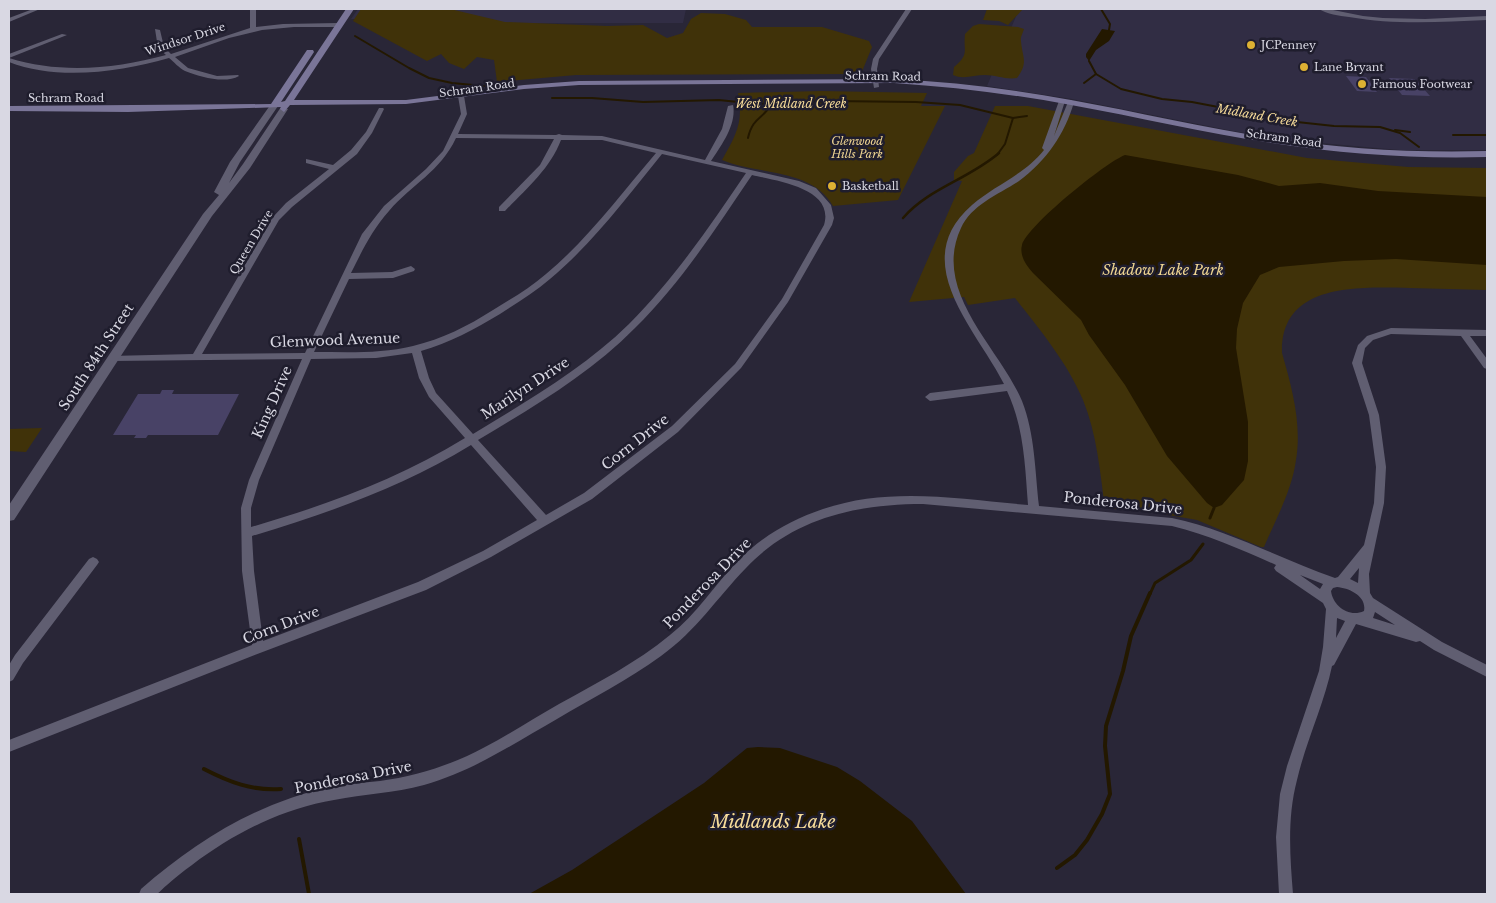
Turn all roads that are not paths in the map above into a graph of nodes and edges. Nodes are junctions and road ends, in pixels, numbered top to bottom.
1 (37, 9) edge
2 (253, 9) edge
3 (350, 9) edge
4 (909, 9) edge
5 (1322, 9) edge
6 (334, 17) dead end
7 (1486, 19) edge
8 (9, 20) edge
9 (329, 25) junction
10 (338, 25) junction
11 (157, 30) dead end
12 (253, 30) junction
13 (324, 33) dead end
14 (64, 34) dead end
15 (313, 48) dead end
16 (170, 56) junction
17 (9, 58) edge
18 (236, 76) dead end
19 (876, 84) junction
20 (462, 99) junction
21 (1066, 104) junction
22 (274, 106) junction
23 (286, 106) junction
24 (731, 106) dead end
25 (9, 109) edge
26 (381, 110) junction
27 (455, 136) junction
28 (559, 136) junction
29 (661, 151) junction
30 (1487, 154) edge
31 (309, 161) dead end
32 (707, 162) junction
33 (1487, 162) edge
34 (335, 168) junction
35 (750, 172) junction
36 (502, 209) dead end
37 (208, 214) junction
38 (412, 269) dead end
39 (346, 276) junction
40 (1463, 332) junction
41 (1487, 332) edge
42 (416, 350) junction
43 (308, 356) junction
44 (196, 357) junction
45 (113, 358) junction
46 (1487, 366) edge
47 (1011, 387) junction
48 (930, 396) dead end
49 (472, 439) junction
50 (1034, 509) junction
51 (9, 516) edge
52 (544, 520) junction
53 (246, 534) junction
54 (1367, 548) junction
55 (1249, 549) junction
56 (93, 562) dead end
57 (1337, 582) junction
58 (1367, 598) junction
59 (1329, 603) junction
60 (1357, 618) junction
61 (1438, 646) junction
62 (258, 648) junction
63 (1325, 671) junction
64 (1487, 671) edge
65 (9, 676) edge
66 (9, 746) edge
67 (146, 894) edge
68 (1286, 894) edge

1 - 8 street
2 - 12 street
3 - 10 main road, South 84th Street
4 - 19 street
5 - 7 street
6 - 9 main road
9 - 10 street, Windsor Drive
9 - 12 street, Windsor Drive
9 - 13 main road
10 - 23 main road, South 84th Street
11 - 16 street
12 - 16 street, Windsor Drive
14 - 17 street
15 - 22 main road, South 84th Street
16 - 17 street, Windsor Drive
16 - 18 street
19 - 20 main road, Schram Road
19 - 21 main road, Schram Road
20 - 23 main road, Schram Road
20 - 26 main road, Schram Road
20 - 27 street, King Drive
21 - 30 main road, Schram Road
21 - 33 main road, Schram Road
21 - 47 street
22 - 23 main road, Schram Road
22 - 25 main road, Schram Road
22 - 37 street, South 84th Street
23 - 26 main road, Schram Road
23 - 37 street, South 84th Street
24 - 32 street
26 - 34 street, Queen Drive
27 - 28 street, Corn Drive
27 - 39 street, King Drive
28 - 29 street, Corn Drive
28 - 36 street
29 - 32 street, Corn Drive
29 - 42 street, Glenwood Avenue
31 - 34 street
32 - 35 street, Corn Drive
34 - 44 street, Queen Drive
35 - 49 street, Marilyn Drive
35 - 52 street, Corn Drive
37 - 45 street, South 84th Street
38 - 39 street
39 - 43 street, King Drive
40 - 41 street
40 - 46 street
40 - 54 street
42 - 43 street, Glenwood Avenue
42 - 49 street
43 - 44 street, Glenwood Avenue
43 - 53 street, King Drive
44 - 45 street, Glenwood Avenue
45 - 51 street, South 84th Street
47 - 48 street
47 - 50 street
49 - 52 street
49 - 53 street, Marilyn Drive
50 - 55 street, Ponderosa Drive
50 - 67 street, Ponderosa Drive
52 - 62 street, Corn Drive
53 - 62 street, King Drive
54 - 57 street
54 - 58 street
55 - 57 street, Ponderosa Drive
55 - 59 street, Ponderosa Drive
56 - 65 street
57 - 58 street
57 - 59 street
58 - 60 street
58 - 61 street
59 - 60 street
59 - 63 street
60 - 61 street
60 - 63 street
61 - 64 street
62 - 66 street, Corn Drive
63 - 68 street

